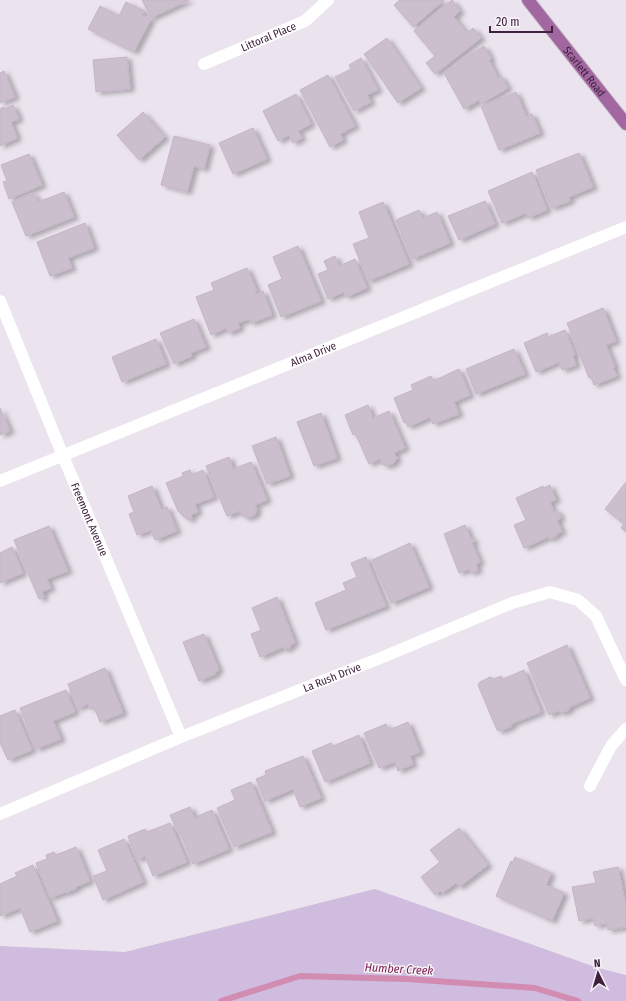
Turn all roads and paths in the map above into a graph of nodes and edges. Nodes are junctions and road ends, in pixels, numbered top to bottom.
1 (328, 0) edge
2 (528, 0) edge
3 (204, 64) dead end
4 (626, 124) edge
5 (626, 226) edge
6 (0, 301) edge
7 (63, 456) junction
8 (0, 481) edge
9 (626, 680) edge
10 (626, 728) edge
11 (181, 737) junction
12 (590, 786) dead end
13 (0, 814) edge

1 - 3 street, Littoral Place
2 - 4 main road, Scarlett Road
5 - 7 street, Alma Drive
6 - 7 street, Freemont Avenue
7 - 8 street, Alma Drive
7 - 11 street, Freemont Avenue
9 - 11 street, La Rush Drive
10 - 12 street
11 - 13 street, La Rush Drive

